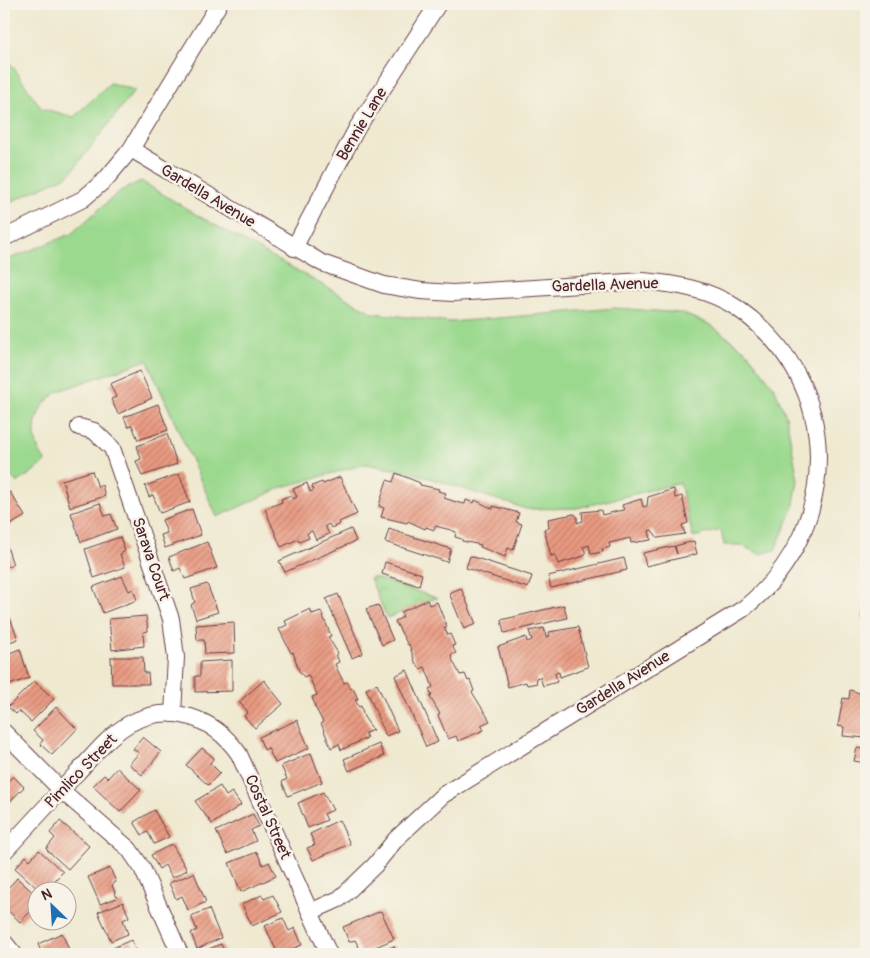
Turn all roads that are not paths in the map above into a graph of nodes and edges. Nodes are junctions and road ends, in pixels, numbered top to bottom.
1 (219, 4) edge
2 (438, 4) edge
3 (131, 149) junction
4 (4, 238) edge
5 (294, 248) junction
6 (79, 426) dead end
7 (173, 714) junction
8 (4, 732) edge
9 (62, 790) junction
10 (4, 852) edge
11 (310, 912) junction
12 (4, 942) edge
13 (14, 954) edge
14 (180, 954) edge
15 (329, 954) edge

1 - 3 street
2 - 5 street, Bennie Lane
3 - 4 street
3 - 5 street, Gardella Avenue
5 - 11 street, Gardella Avenue
6 - 7 street, Sarava Court
7 - 9 street, Pimlico Street
7 - 11 street, Costal Street
8 - 9 street
9 - 10 street, Pimlico Street
9 - 14 street
11 - 15 street, Costal Street
12 - 13 street

